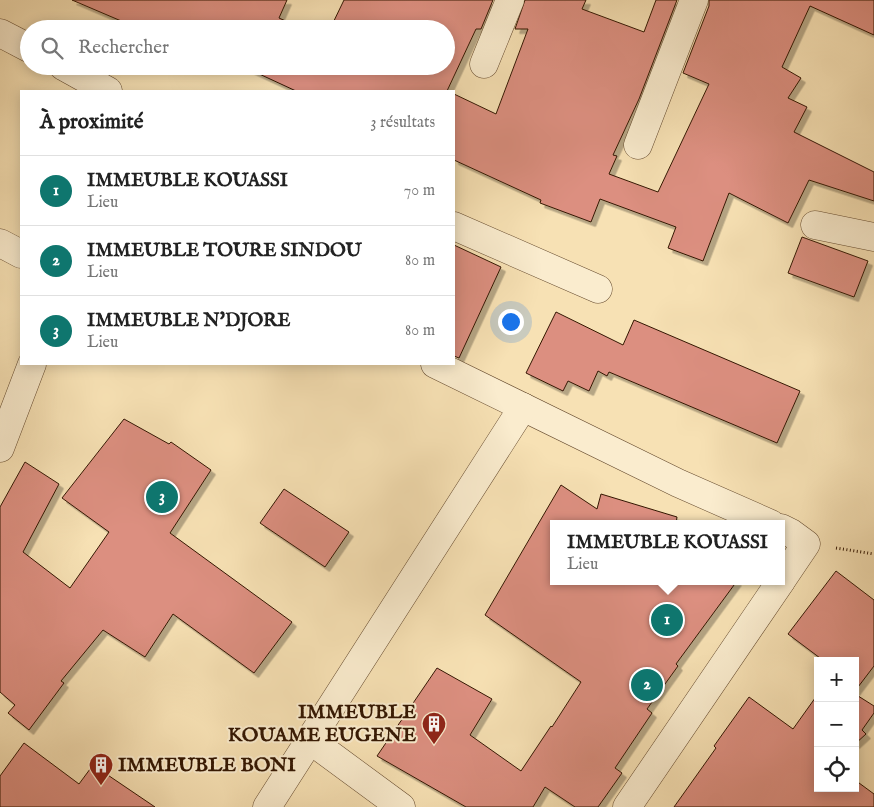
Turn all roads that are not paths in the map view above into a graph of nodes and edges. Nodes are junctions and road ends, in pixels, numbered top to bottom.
1 (510, 0) edge
2 (694, 0) edge
3 (0, 33) edge
4 (20, 43) edge
5 (484, 64) dead end
6 (79, 75) edge
7 (106, 90) edge
8 (638, 145) dead end
9 (815, 225) dead end
10 (455, 226) edge
11 (874, 237) edge
12 (0, 243) edge
13 (20, 253) edge
14 (598, 289) dead end
15 (32, 365) edge
16 (437, 365) edge
17 (523, 407) junction
18 (0, 448) edge
19 (761, 520) edge
20 (785, 530) edge
21 (785, 575) edge
22 (778, 585) edge
23 (310, 740) junction
24 (267, 807) edge
25 (401, 807) edge
26 (627, 807) edge

1 - 5 street
2 - 8 street
3 - 4 street
6 - 7 street
9 - 11 street
10 - 14 street
12 - 13 street
15 - 18 street
16 - 17 street
17 - 19 street
17 - 23 street
20 - 21 street
22 - 26 street
23 - 24 street
23 - 25 street

